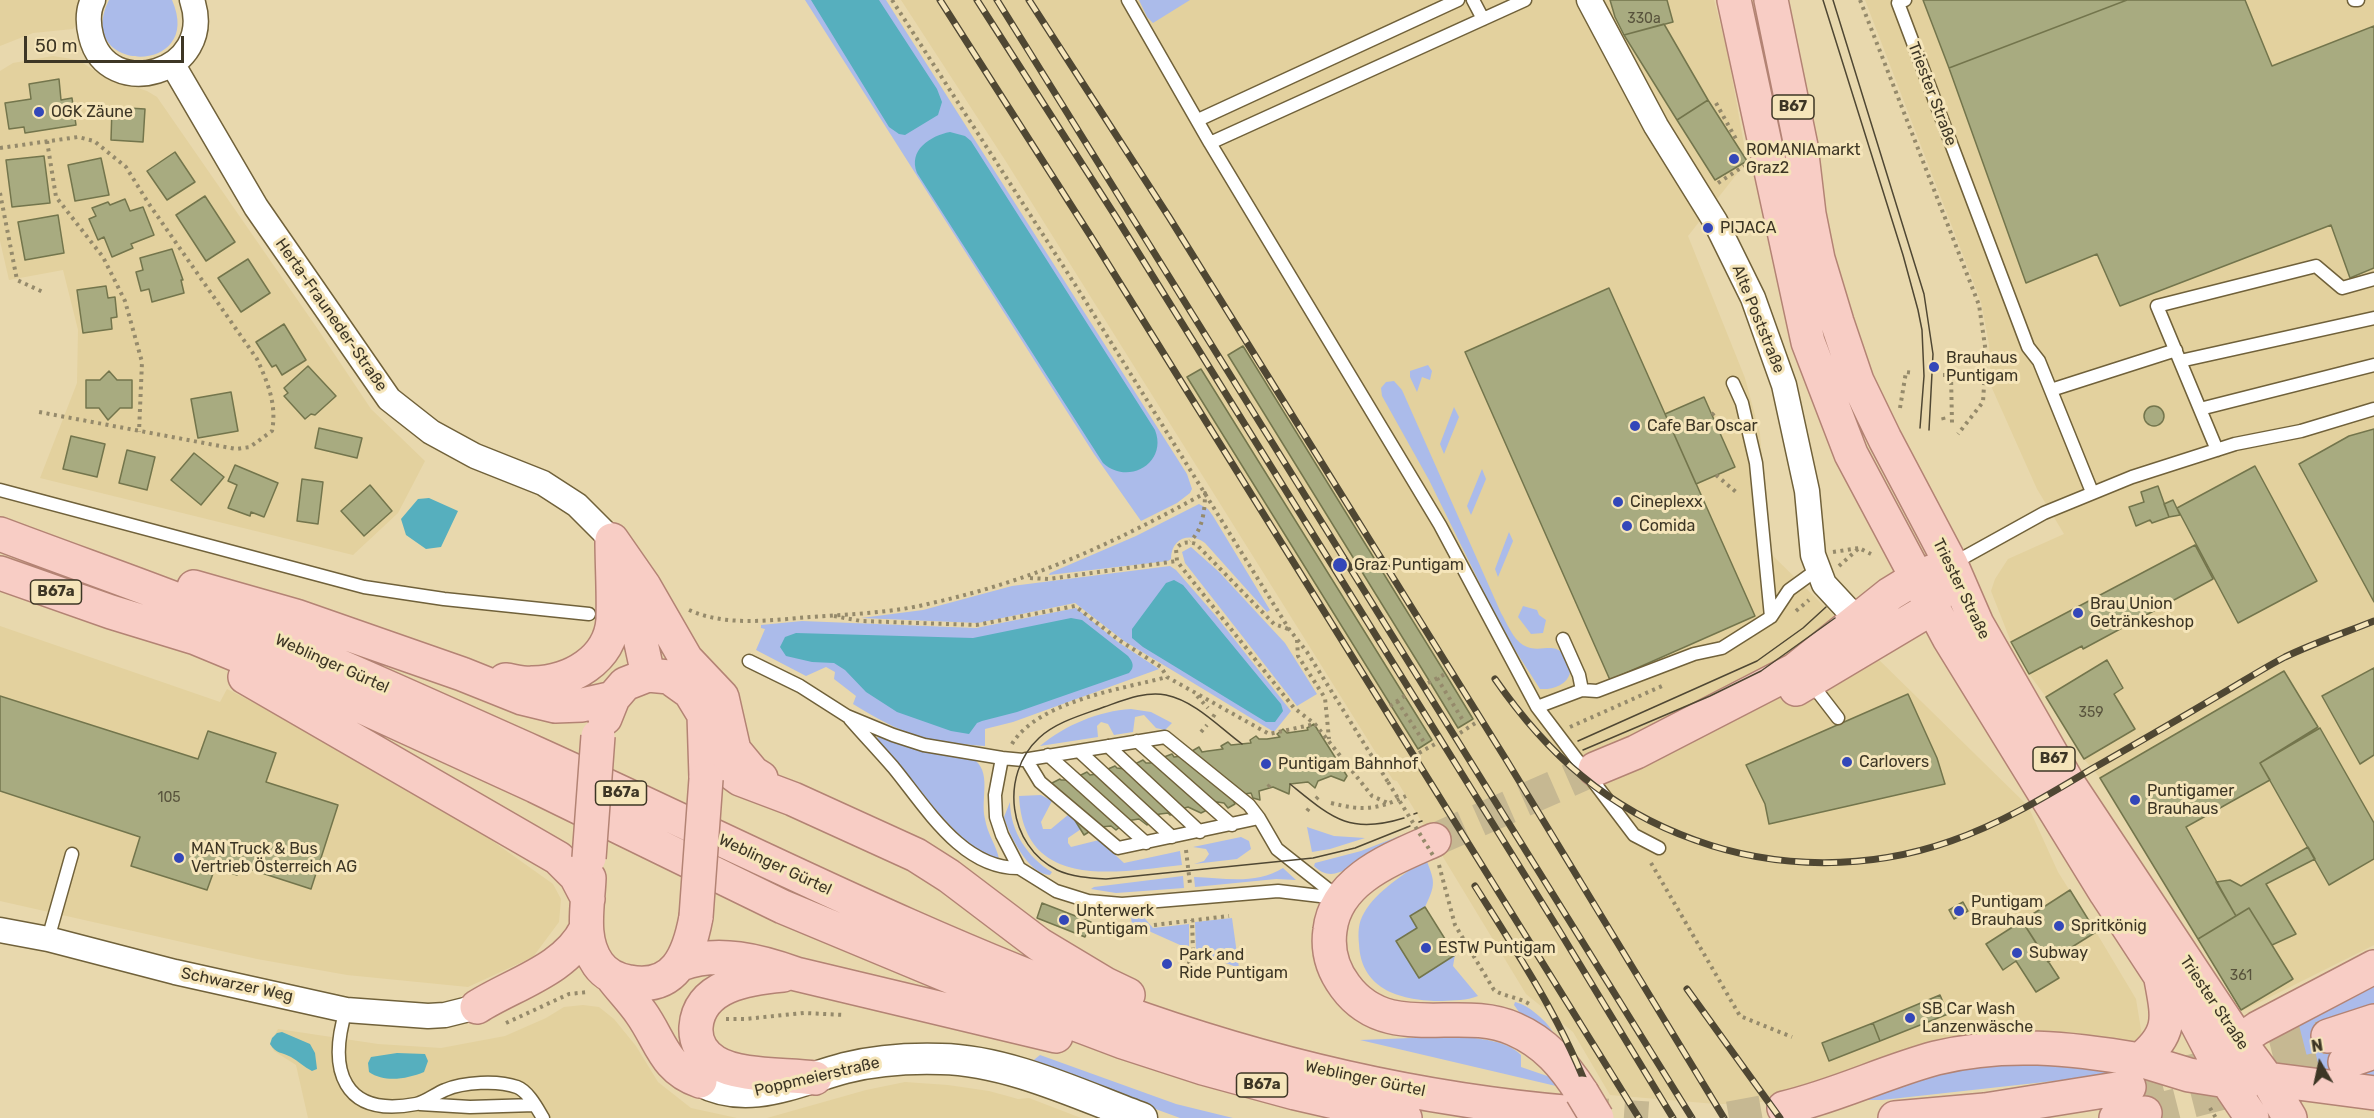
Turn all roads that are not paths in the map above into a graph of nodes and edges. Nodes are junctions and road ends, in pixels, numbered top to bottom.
1 (93, 0) edge
2 (192, 0) edge
3 (1128, 0) edge
4 (1458, 0) edge
5 (1473, 0) edge
6 (1525, 0) edge
7 (1589, 0) edge
8 (1734, 0) edge
9 (1771, 0) edge
10 (1905, 0) edge
11 (1483, 19) junction
12 (173, 65) junction
13 (1197, 120) junction
14 (1210, 143) junction
15 (2374, 279) edge
16 (2374, 318) edge
17 (2178, 356) junction
18 (2374, 365) edge
19 (1733, 383) dead end
20 (2051, 390) junction
21 (2200, 409) junction
22 (2374, 410) edge
23 (2217, 450) junction
24 (0, 490) edge
25 (2092, 492) junction
26 (0, 533) edge
27 (612, 540) junction
28 (1951, 564) junction
29 (1828, 565) junction
30 (0, 573) edge
31 (1916, 578) junction
32 (1932, 608) junction
33 (111, 612) junction
34 (589, 614) dead end
35 (1862, 615) junction
36 (1771, 617) junction
37 (1563, 639) dead end
38 (749, 661) dead end
39 (462, 674) junction
40 (648, 675) junction
41 (1810, 682) junction
42 (1582, 690) junction
43 (613, 698) junction
44 (1537, 707) junction
45 (847, 716) junction
46 (1838, 718) dead end
47 (1137, 741) junction
48 (1108, 746) junction
49 (1079, 751) junction
50 (1636, 752) junction
51 (1048, 755) junction
52 (1002, 758) junction
53 (1026, 759) junction
54 (706, 767) junction
55 (1595, 769) tunnel mouth
56 (793, 799) junction
57 (1259, 818) junction
58 (1232, 825) junction
59 (1200, 832) junction
60 (1172, 837) junction
61 (1146, 843) junction
62 (1659, 848) dead end
63 (1434, 849) tunnel mouth
64 (72, 854) dead end
65 (1019, 868) junction
66 (1340, 899) junction
67 (587, 914) junction
68 (0, 930) edge
69 (48, 939) junction
70 (2374, 967) edge
71 (674, 971) junction
72 (607, 973) junction
73 (796, 974) junction
74 (2161, 977) junction
75 (477, 1007) junction
76 (346, 1010) junction
77 (2374, 1021) edge
78 (1123, 1042) junction
79 (1243, 1050) junction
80 (2349, 1050) tunnel mouth
81 (814, 1078) junction
82 (700, 1081) junction
83 (2236, 1091) edge
84 (2132, 1094) edge
85 (2374, 1094) edge
86 (418, 1104) junction
87 (535, 1105) junction
88 (1585, 1108) edge
89 (1784, 1108) tunnel mouth
90 (518, 1112) edge
91 (2290, 1117) edge
92 (543, 1118) edge
93 (1142, 1118) edge
94 (1405, 1118) edge
95 (1895, 1118) edge
96 (2351, 1118) edge

1 - 12 street
2 - 12 street
3 - 13 lane
4 - 13 lane
5 - 11 lane
6 - 11 lane
7 - 29 street, Alte Poststraße
8 - 31 main road, Triester Straße / B67
9 - 28 main road, Triester Straße / B67
10 - 20 lane, Triester Straße
11 - 14 lane
12 - 27 street, Herta-Frauneder-Straße
13 - 14 lane
14 - 44 lane
15 - 17 lane
16 - 17 lane
17 - 20 lane
17 - 21 lane
18 - 21 lane
19 - 36 lane
20 - 25 lane, Triester Straße
21 - 23 lane
22 - 23 lane
23 - 25 lane
24 - 34 lane
25 - 28 lane
26 - 39 main road
26 - 79 main road, Weblinger Gürtel / B67a
27 - 39 main road
27 - 40 main road
27 - 56 main road
28 - 31 main road
28 - 32 main road
28 - 83 main road, Triester Straße / B67
29 - 35 street, Alte Poststraße
29 - 36 lane
30 - 33 main road, Weblinger Gürtel / B67a
31 - 32 main road, Triester Straße / B67
31 - 35 main road
32 - 41 main road
32 - 74 main road, Triester Straße / B67
33 - 67 main road
33 - 78 main road, Weblinger Gürtel / B67a
35 - 50 main road
36 - 42 lane
37 - 42 lane
38 - 45 lane
39 - 43 main road
40 - 43 main road
40 - 54 main road
41 - 46 lane
41 - 50 main road
42 - 44 lane
43 - 67 main road, bridge
44 - 62 lane
45 - 52 lane
45 - 65 lane
47 - 48 lane
47 - 57 lane
47 - 58 lane
48 - 49 lane
48 - 59 lane
49 - 51 lane
49 - 60 lane
50 - 55 main road
51 - 53 lane
51 - 61 lane
52 - 53 lane
52 - 65 lane
53 - 61 lane
54 - 56 main road
54 - 71 main road, bridge
56 - 79 main road
57 - 58 lane
57 - 66 lane
58 - 59 lane
59 - 60 lane
60 - 61 lane
63 - 66 main road
64 - 69 lane
65 - 66 lane
66 - 88 main road
67 - 72 main road
67 - 75 main road
68 - 69 street, Schwarzer Weg
69 - 76 street, Schwarzer Weg
70 - 83 main road
71 - 72 main road
71 - 73 main road
71 - 82 main road
72 - 75 main road
72 - 82 main road
73 - 78 main road
73 - 81 main road
74 - 83 main road, Triester Straße / B67
74 - 84 main road
75 - 76 street, Schwarzer Weg
76 - 86 lane
77 - 80 main road
78 - 94 main road, Weblinger Gürtel / B67a
79 - 88 main road, Weblinger Gürtel / B67a
81 - 82 street, Poppmeierstraße
81 - 93 street, Poppmeierstraße
83 - 84 main road
83 - 85 main road
83 - 91 main road, Triester Straße / B67
84 - 89 main road
84 - 95 main road
85 - 96 main road
86 - 87 lane
86 - 90 lane
87 - 90 lane
87 - 92 lane

